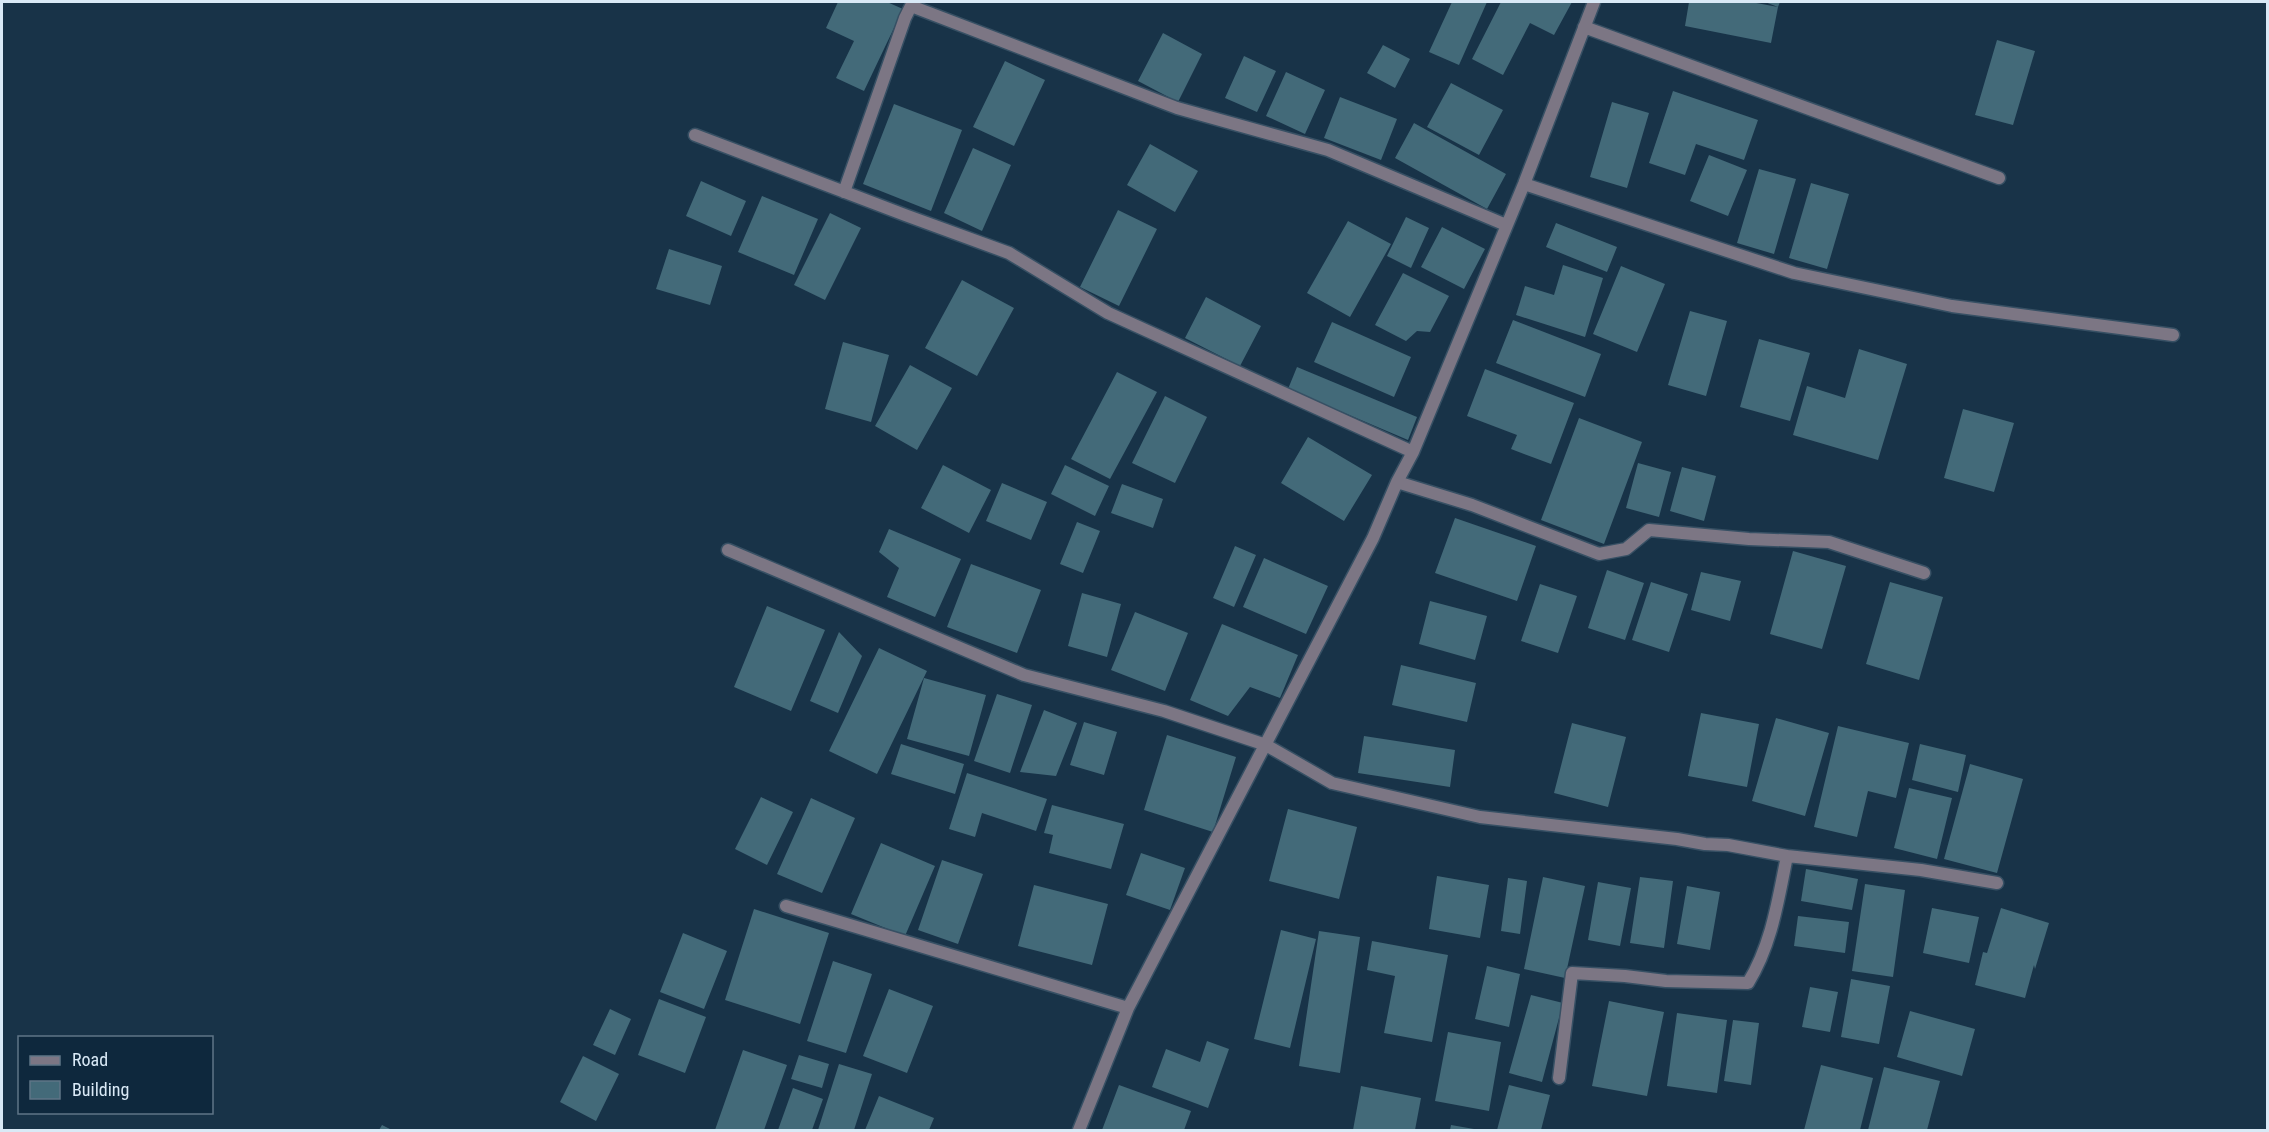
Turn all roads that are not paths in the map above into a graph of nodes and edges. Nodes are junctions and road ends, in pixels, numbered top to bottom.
1 (1594, 2) edge
2 (1584, 27) junction
3 (696, 135) dead end
4 (1999, 178) dead end
5 (1524, 184) junction
6 (844, 192) junction
7 (1506, 225) junction
8 (2173, 334) dead end
9 (1413, 452) junction
10 (1397, 482) junction
11 (728, 550) dead end
12 (1924, 573) dead end
13 (1266, 745) junction
14 (1787, 856) junction
15 (1997, 883) dead end
16 (786, 906) dead end
17 (1128, 1008) junction
18 (1559, 1078) dead end
19 (1079, 1131) edge

1 - 2 street
2 - 4 street
2 - 5 street
3 - 6 street
5 - 7 street
5 - 8 street
6 - 7 street
6 - 9 street
7 - 9 street
9 - 10 street
10 - 12 street
10 - 13 street
11 - 13 street
13 - 14 street
13 - 17 street
14 - 15 street
14 - 18 street
16 - 17 street
17 - 19 street

